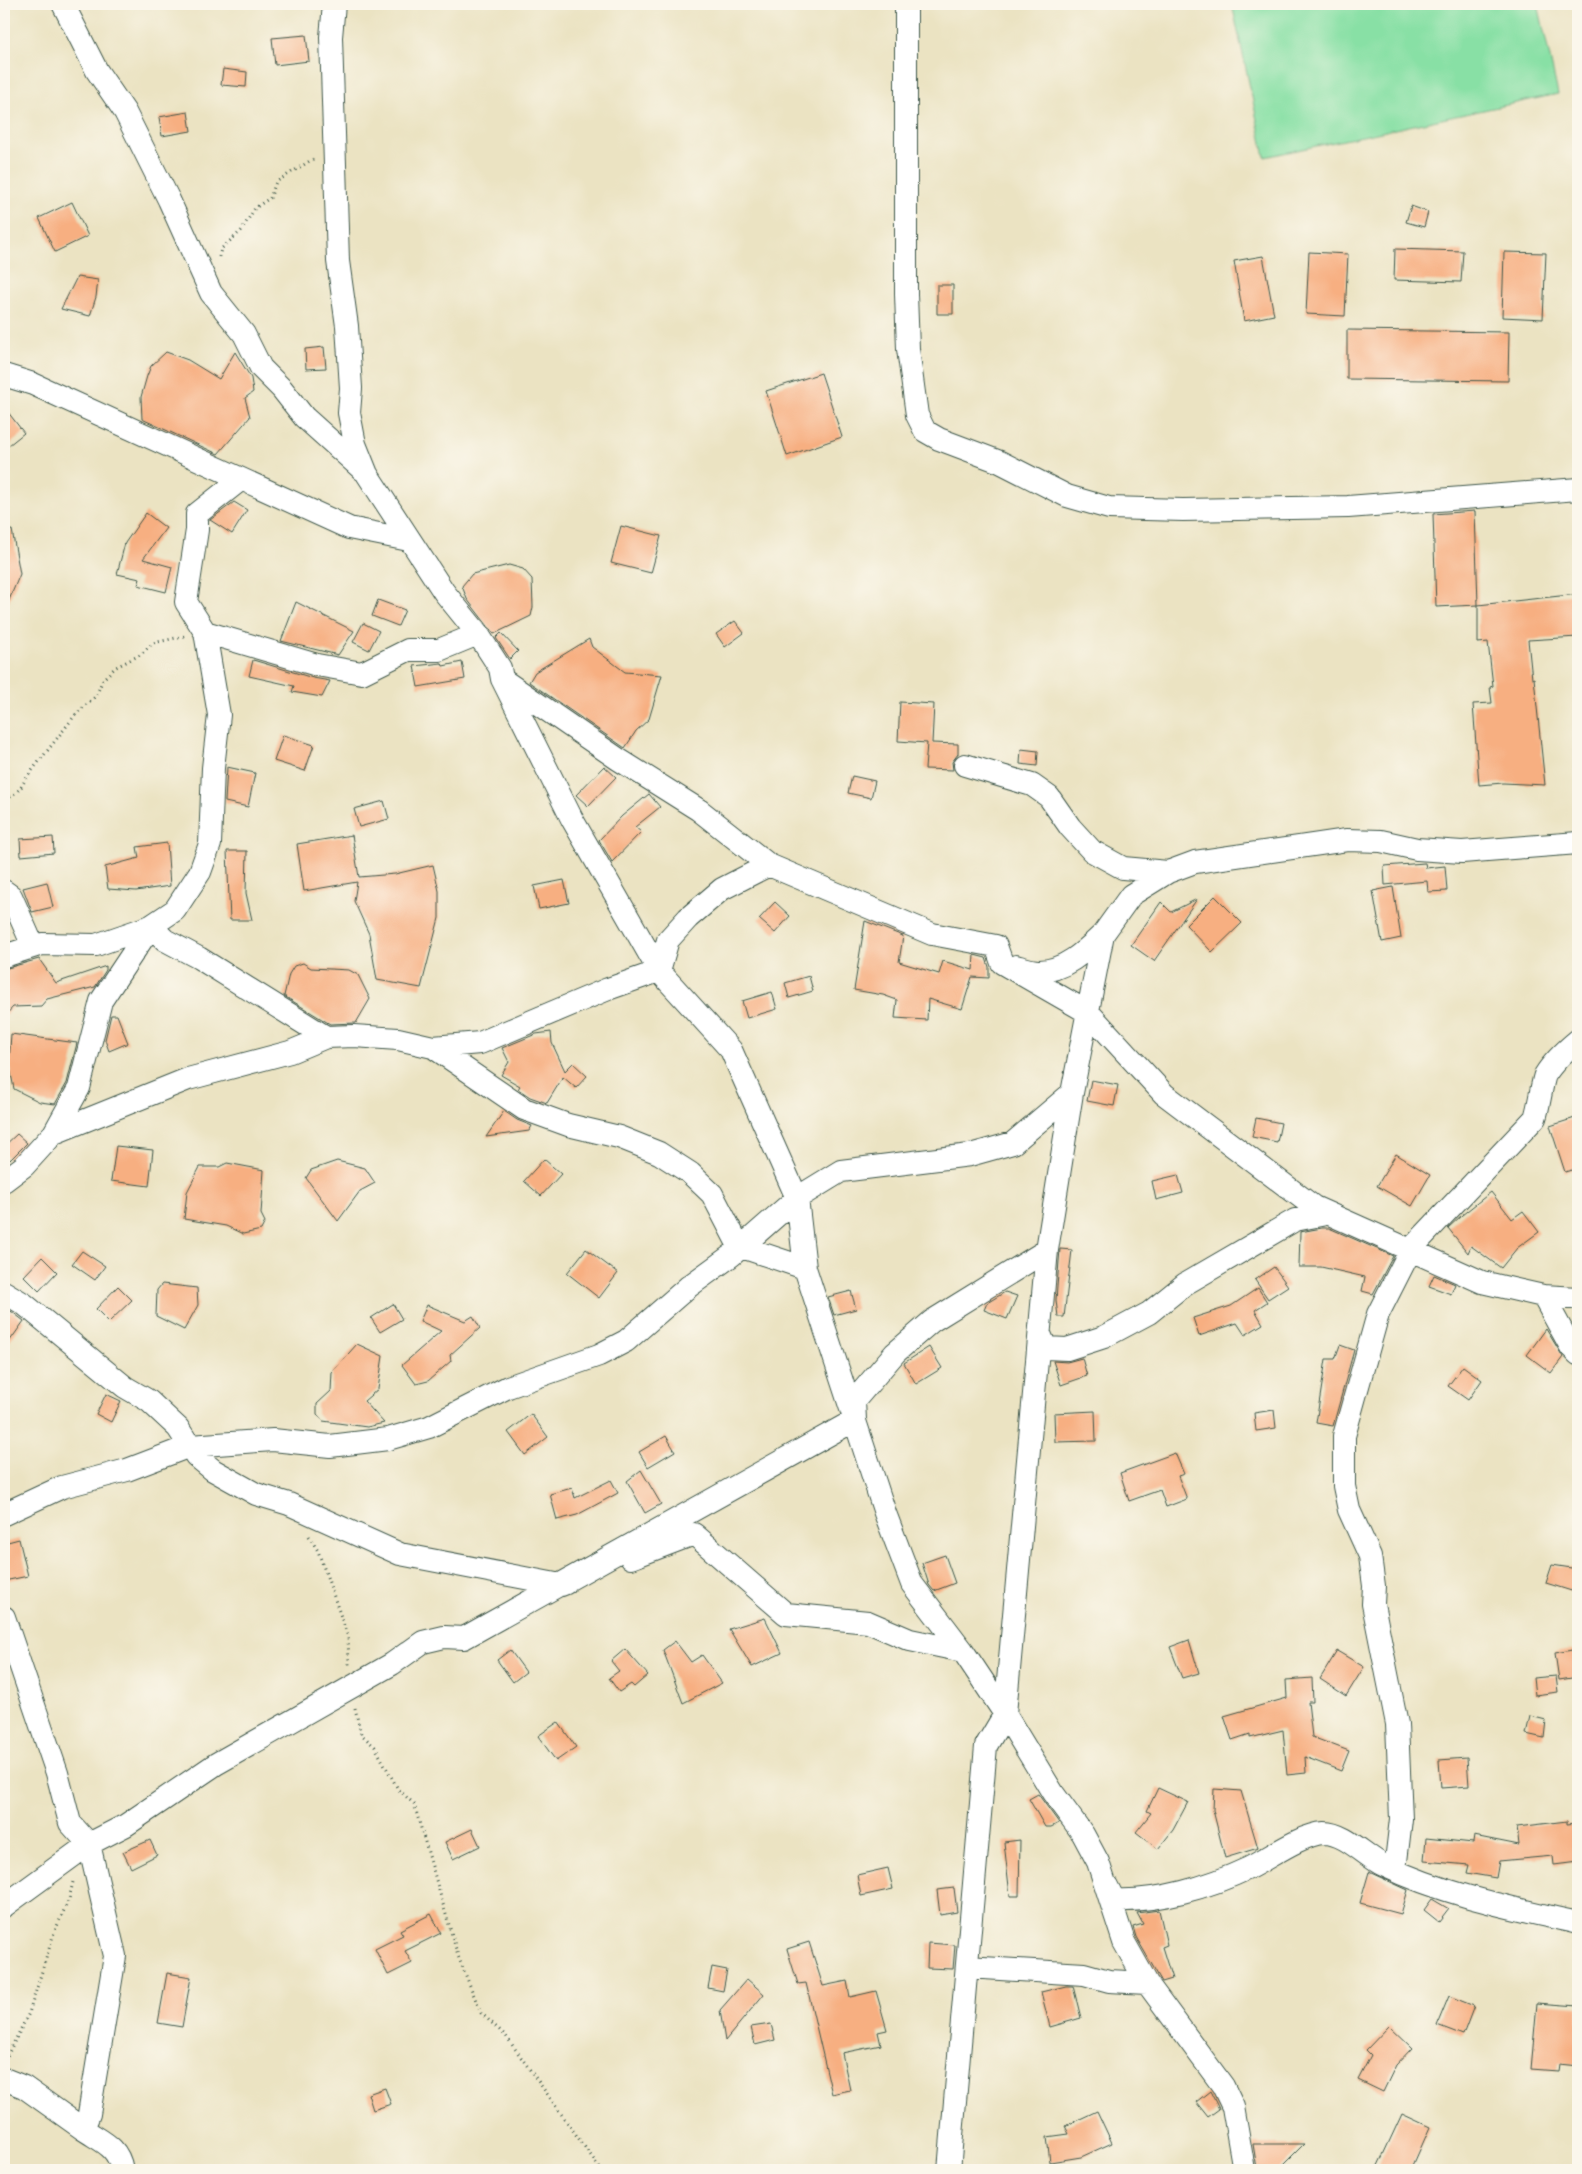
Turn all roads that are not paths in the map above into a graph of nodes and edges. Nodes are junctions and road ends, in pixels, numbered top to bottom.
1 (63, 4) edge
2 (334, 4) edge
3 (906, 4) edge
4 (4, 375) edge
5 (367, 474) junction
6 (240, 480) junction
7 (1578, 489) edge
8 (409, 540) junction
9 (205, 632) junction
10 (478, 634) junction
11 (502, 679) junction
12 (964, 765) dead end
13 (1578, 843) edge
14 (769, 865) junction
15 (1168, 872) junction
16 (6, 891) edge
17 (151, 926) junction
18 (1103, 934) junction
19 (33, 946) junction
20 (4, 956) edge
21 (1002, 963) junction
22 (660, 971) junction
23 (1089, 1013) junction
24 (326, 1037) junction
25 (1578, 1040) edge
26 (433, 1047) junction
27 (79, 1088) junction
28 (1072, 1093) junction
29 (116, 1108) junction
30 (54, 1133) junction
31 (4, 1181) edge
32 (797, 1198) junction
33 (1326, 1214) junction
34 (740, 1246) junction
35 (1411, 1249) junction
36 (1047, 1250) junction
37 (805, 1268) junction
38 (4, 1292) edge
39 (1542, 1296) junction
40 (1578, 1298) edge
41 (1040, 1334) junction
42 (1578, 1354) edge
43 (855, 1420) junction
44 (190, 1446) junction
45 (4, 1514) edge
46 (561, 1585) junction
47 (4, 1618) edge
48 (963, 1652) junction
49 (1005, 1714) junction
50 (89, 1844) junction
51 (1395, 1870) junction
52 (1105, 1882) junction
53 (4, 1906) edge
54 (1578, 1923) edge
55 (967, 1966) junction
56 (1147, 1983) junction
57 (4, 2079) edge
58 (83, 2129) junction
59 (122, 2170) edge
60 (949, 2170) edge
61 (1244, 2170) edge

1 - 5 street
2 - 5 street
3 - 7 street
4 - 6 street
5 - 8 street
6 - 8 street
6 - 9 street
8 - 10 street
9 - 10 street
9 - 17 street
10 - 11 street
11 - 14 street
11 - 22 street
12 - 15 street
13 - 15 street
14 - 21 street
14 - 22 street
15 - 18 street
16 - 19 street
17 - 19 street
17 - 24 street
17 - 27 street
18 - 21 street
18 - 23 street
19 - 20 street
21 - 23 street
22 - 26 street
22 - 32 street
23 - 28 street
23 - 33 street
24 - 26 street
24 - 29 street
25 - 35 street
26 - 34 street
27 - 29 street
27 - 30 street
28 - 32 street
28 - 36 street
29 - 30 street
30 - 31 street
32 - 34 street
32 - 37 street
33 - 35 street
33 - 41 street
34 - 37 street
34 - 44 street
35 - 39 street
35 - 51 street
36 - 41 street
36 - 43 street
37 - 43 street
38 - 44 street
39 - 40 street
39 - 42 street
41 - 49 street
43 - 46 street
43 - 48 street
44 - 45 street
44 - 46 street
46 - 48 street
46 - 50 street
47 - 50 street
48 - 49 street
49 - 52 street
49 - 55 street
50 - 53 street
50 - 58 street
51 - 52 street
51 - 54 street
52 - 56 street
55 - 56 street
55 - 60 street
56 - 61 street
57 - 58 street
58 - 59 street

